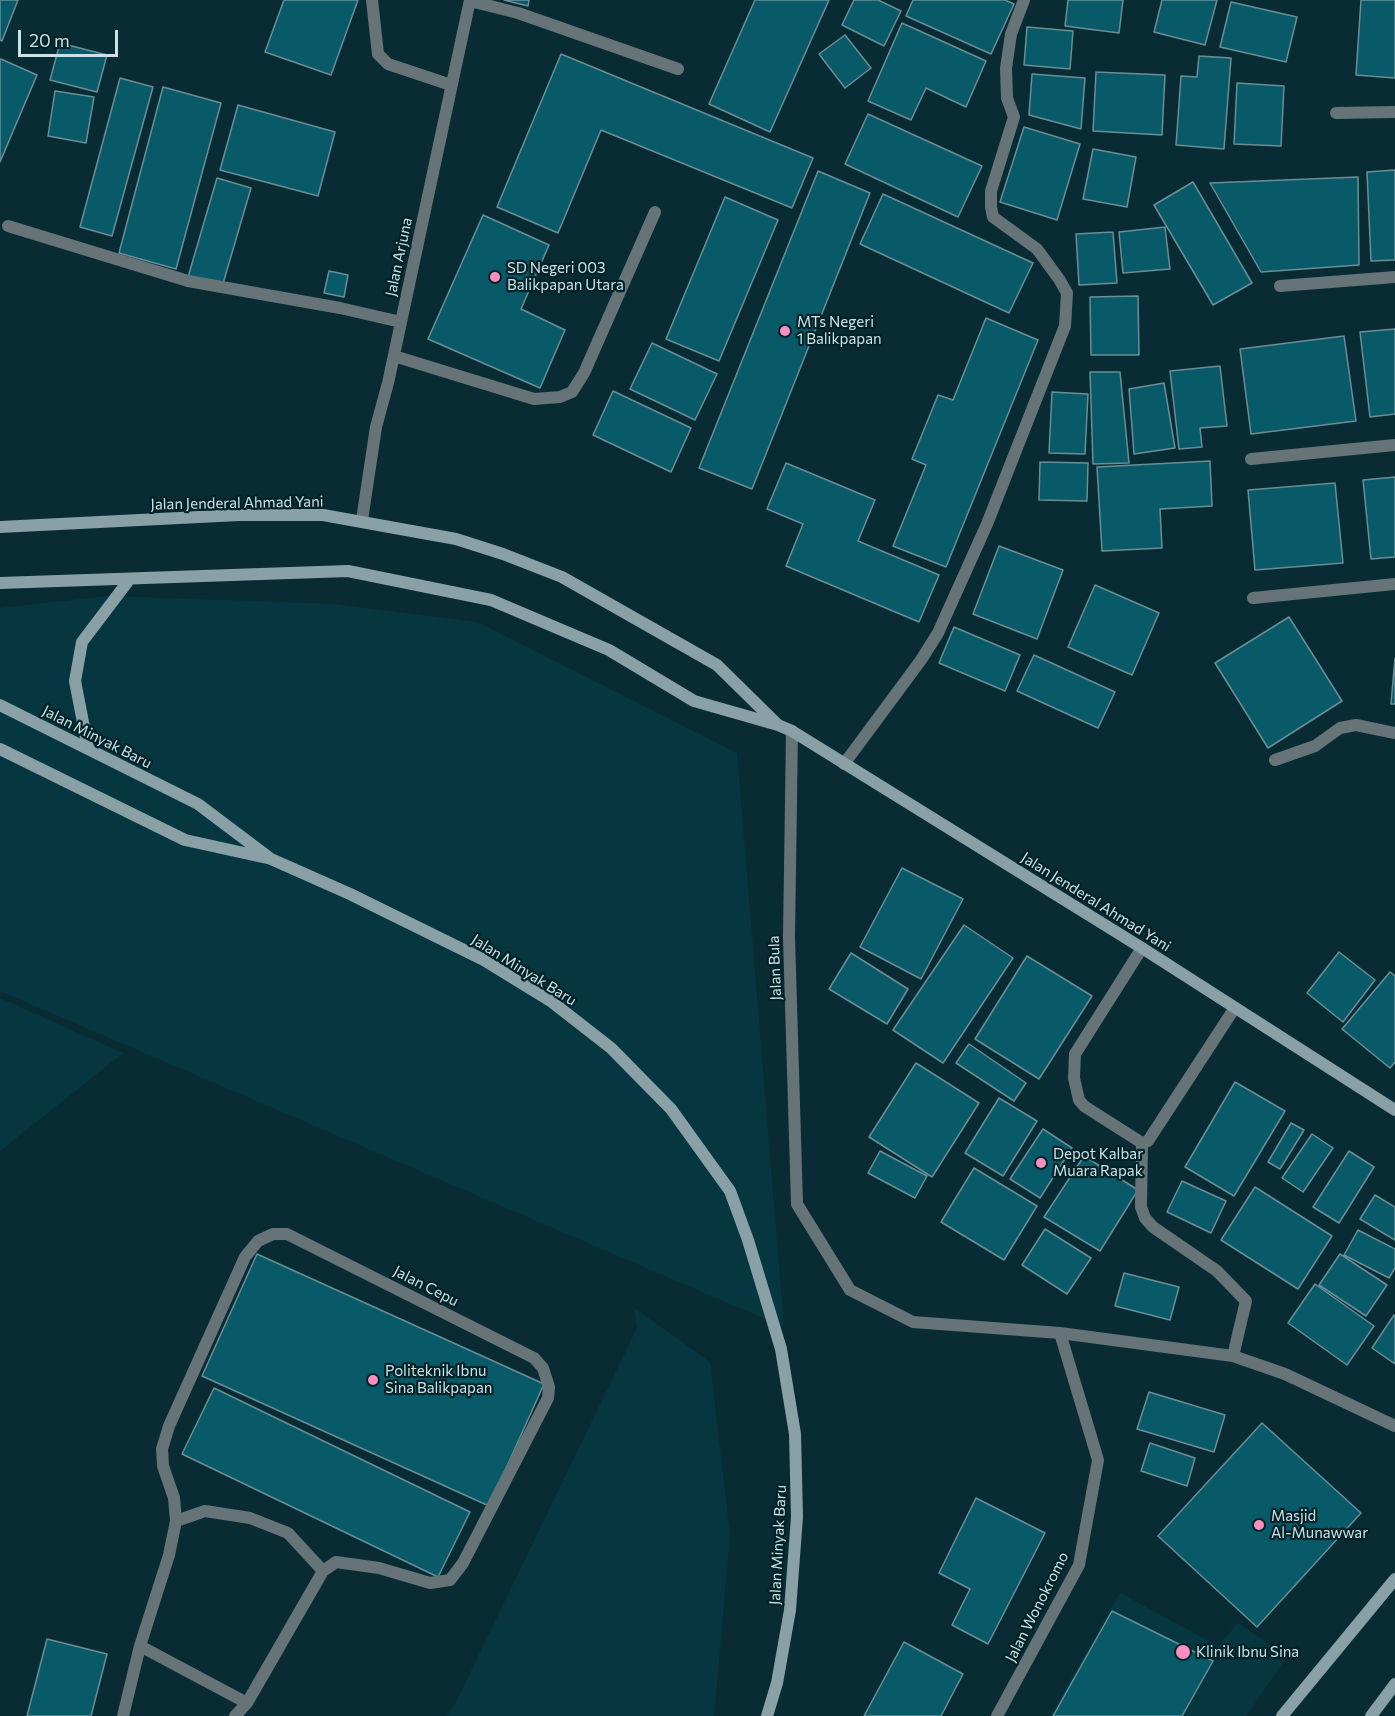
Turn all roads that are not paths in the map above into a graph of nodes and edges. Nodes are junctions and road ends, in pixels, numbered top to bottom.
1 (372, 0) edge
2 (1024, 0) edge
3 (470, 1) edge
4 (678, 69) dead end
5 (452, 84) junction
6 (1395, 112) edge
7 (1336, 113) dead end
8 (655, 212) dead end
9 (8, 226) dead end
10 (1395, 277) edge
11 (1280, 286) dead end
12 (401, 322) junction
13 (394, 356) junction
14 (1395, 446) edge
15 (1251, 459) dead end
16 (362, 520) junction
17 (0, 527) edge
18 (129, 580) junction
19 (0, 583) edge
20 (1395, 584) edge
21 (1252, 598) dead end
22 (0, 705) edge
23 (778, 724) junction
24 (792, 731) junction
25 (1395, 733) edge
26 (88, 748) junction
27 (0, 749) edge
28 (1275, 760) dead end
29 (844, 764) junction
30 (271, 859) junction
31 (1142, 948) junction
32 (1234, 1009) junction
33 (1395, 1110) edge
34 (1142, 1143) junction
35 (1060, 1333) junction
36 (1233, 1356) junction
37 (1395, 1426) edge
38 (176, 1521) junction
39 (323, 1571) junction
40 (1395, 1579) edge
41 (140, 1646) junction
42 (1395, 1684) edge
43 (247, 1703) junction
44 (123, 1716) edge
45 (235, 1716) edge
46 (767, 1716) edge
47 (997, 1716) edge
48 (1282, 1716) edge
49 (1371, 1716) edge

1 - 5 street
2 - 29 street
3 - 4 street
3 - 5 street, Jalan Arjuna
5 - 12 street, Jalan Arjuna
6 - 7 street
8 - 13 street
9 - 12 street
10 - 11 street
12 - 13 street, Jalan Arjuna
13 - 16 street, Jalan Arjuna
14 - 15 street
16 - 17 main road, Jalan Jenderal Ahmad Yani
16 - 23 main road, Jalan Jenderal Ahmad Yani
18 - 19 main road, Jalan Jenderal Ahmad Yani
18 - 23 main road, Jalan Jenderal Ahmad Yani
18 - 26 main road
20 - 21 street
22 - 26 main road, Jalan Minyak Baru
23 - 24 main road, Jalan Jenderal Ahmad Yani
24 - 29 main road, Jalan Jenderal Ahmad Yani
24 - 35 street, Jalan Bula
25 - 28 street
26 - 30 main road, Jalan Minyak Baru
27 - 30 main road
29 - 31 main road, Jalan Jenderal Ahmad Yani
30 - 46 main road, Jalan Minyak Baru
31 - 32 main road, Jalan Jenderal Ahmad Yani
31 - 34 street
32 - 33 main road, Jalan Jenderal Ahmad Yani
32 - 34 street
34 - 36 street
35 - 36 street
35 - 47 street, Jalan Wonokromo
36 - 37 street
38 - 39 street
38 - 39 street, Jalan Cepu
38 - 41 street, Jalan Cepu
39 - 43 street
40 - 48 main road
41 - 43 street
41 - 44 street, Jalan Cepu
42 - 49 main road
43 - 45 street

